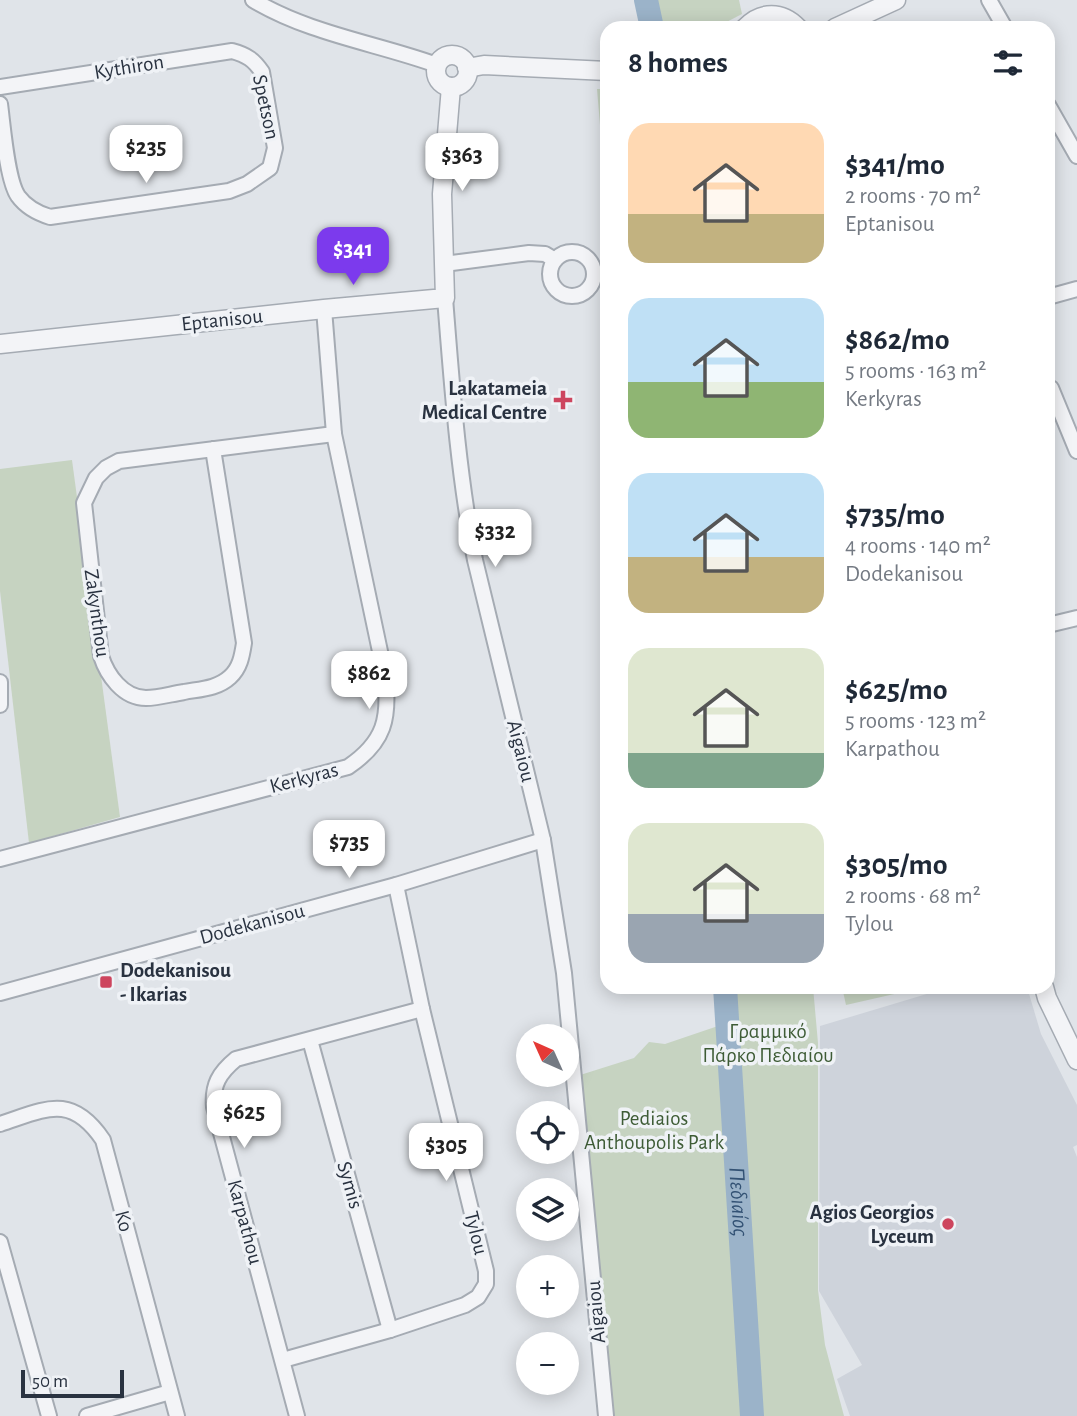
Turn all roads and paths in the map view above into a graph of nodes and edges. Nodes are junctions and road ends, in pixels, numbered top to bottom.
1 (253, 0) edge
2 (896, 0) edge
3 (989, 0) edge
4 (767, 7) edge
5 (752, 21) edge
6 (790, 21) edge
7 (850, 21) edge
8 (1001, 21) edge
9 (256, 62) joint
10 (438, 65) junction
11 (467, 68) junction
12 (600, 71) edge
13 (0, 87) edge
14 (451, 87) junction
15 (0, 104) edge
16 (1055, 117) edge
17 (1077, 156) edge
18 (555, 260) dead end
19 (444, 264) junction
20 (1077, 289) edge
21 (1055, 295) edge
22 (445, 298) junction
23 (324, 309) junction
24 (0, 344) edge
25 (1055, 398) edge
26 (334, 434) junction
27 (213, 450) junction
28 (1077, 451) edge
29 (1077, 618) edge
30 (1055, 623) edge
31 (0, 682) edge
32 (0, 705) edge
33 (544, 840) junction
34 (0, 859) edge
35 (396, 885) junction
36 (0, 993) edge
37 (1046, 994) edge
38 (422, 1009) junction
39 (310, 1040) junction
40 (1077, 1060) edge
41 (0, 1124) edge
42 (0, 1242) edge
43 (390, 1329) junction
44 (283, 1360) junction
45 (170, 1392) junction
46 (49, 1416) edge
47 (87, 1416) edge
48 (177, 1416) edge
49 (296, 1416) edge
50 (606, 1416) edge

1 - 10 street
2 - 7 street
3 - 8 street
4 - 5 street
4 - 6 street
9 - 13 street, Kythiron
9 - 15 street, Spetson
10 - 11 street
10 - 14 street
11 - 12 street
11 - 14 street
14 - 19 street, Aigaiou
16 - 17 street
18 - 19 street
19 - 22 street, Aigaiou
20 - 21 street
22 - 23 street, Eptanisou
22 - 33 street, Aigaiou
23 - 24 street, Eptanisou
23 - 26 street, Kerkyras
25 - 28 street
26 - 27 street, Zakynthou
26 - 34 street, Kerkyras
27 - 27 street, Zakynthou
29 - 30 street
31 - 32 street
33 - 35 street, Dodekanisou
33 - 50 street, Aigaiou
35 - 36 street, Dodekanisou
35 - 38 street, Tylou
37 - 40 street
38 - 39 street, Karpathou
38 - 43 street, Tylou
39 - 43 street, Symis
39 - 44 street, Karpathou
41 - 45 street, Ko
42 - 46 street
43 - 44 street, Tylou
44 - 49 street, Karpathou
45 - 47 street
45 - 48 street, Ko

